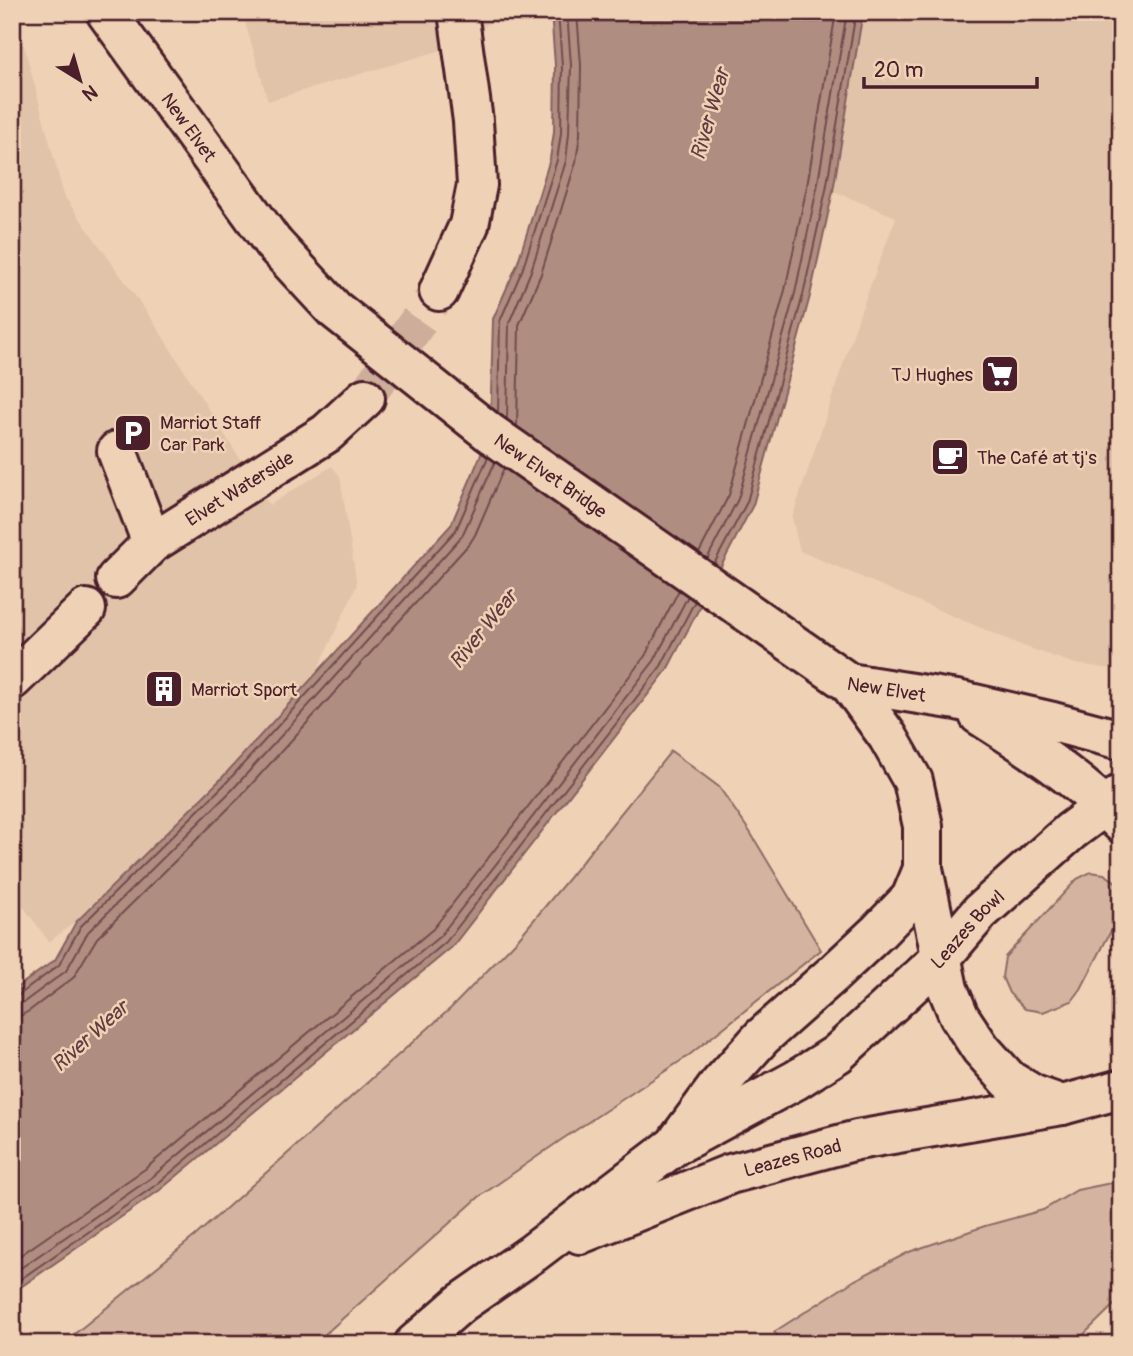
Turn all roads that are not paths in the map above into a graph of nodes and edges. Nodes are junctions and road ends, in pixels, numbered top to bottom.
1 (106, 12) edge
2 (460, 28) edge
3 (273, 243) joint
4 (439, 291) tunnel mouth
5 (365, 398) tunnel mouth
6 (117, 451) dead end
7 (152, 543) junction
8 (116, 579) dead end
9 (86, 609) dead end
10 (12, 680) edge
11 (849, 683) junction
12 (957, 700) junction
13 (1121, 716) edge
14 (1053, 722) junction
15 (1121, 740) edge
16 (1117, 802) edge
17 (923, 869) junction
18 (941, 958) junction
19 (1121, 1068) edge
20 (1091, 1097) edge
21 (674, 1146) junction
22 (533, 1253) junction
23 (414, 1344) edge

1 - 3 main road, New Elvet
2 - 4 main road
3 - 11 main road, New Elvet Bridge, bridge
5 - 7 main road, Elvet Waterside
6 - 7 main road
7 - 8 main road, Elvet Waterside
9 - 10 main road
11 - 12 main road, New Elvet
11 - 17 main road, New Elvet
12 - 14 main road
12 - 16 main road, New Elvet
13 - 14 main road
14 - 15 main road
16 - 18 main road, Leazes Bowl
17 - 18 main road, New Elvet
17 - 21 main road
18 - 20 main road, Leazes Bowl
18 - 21 main road, Leazes Road
19 - 20 main road
20 - 22 main road, Leazes Road
21 - 22 main road, Leazes Road
22 - 23 main road, Leazes Road

